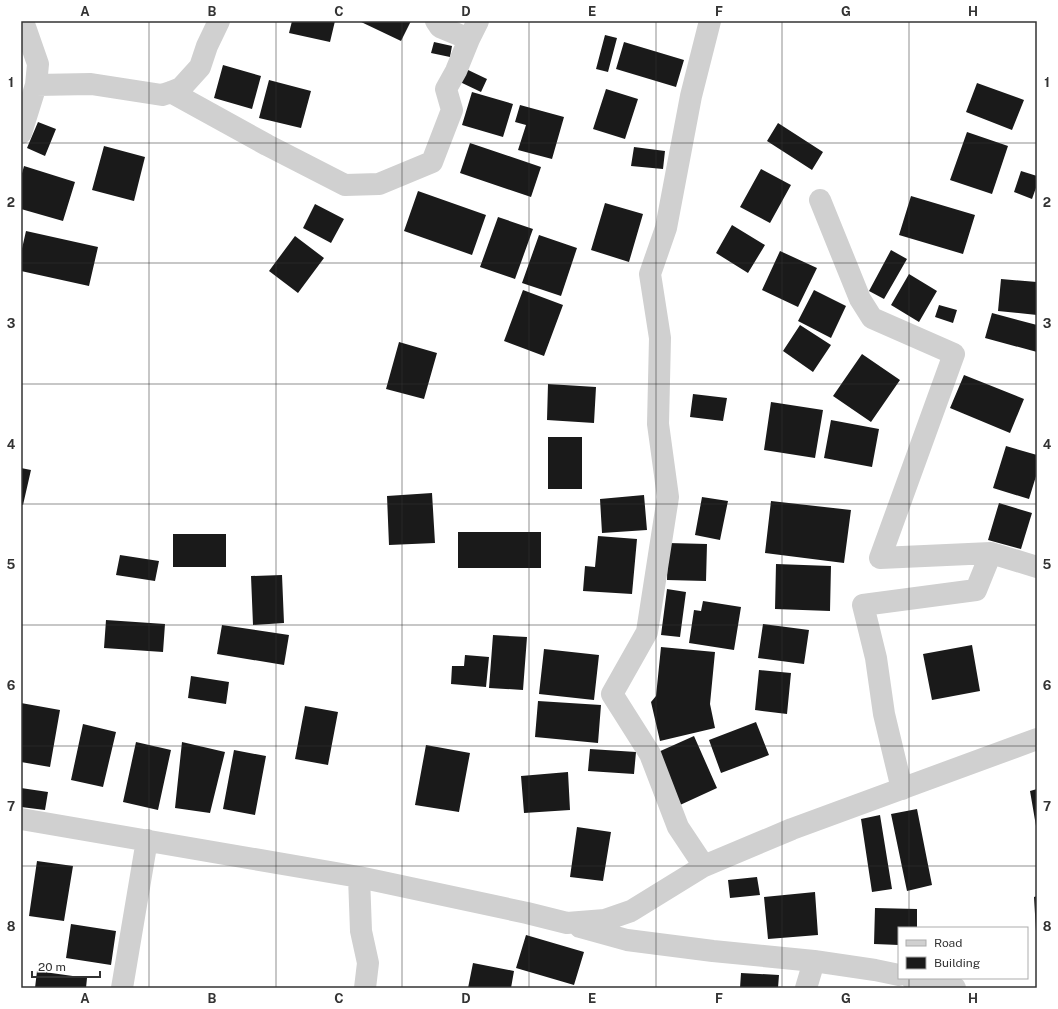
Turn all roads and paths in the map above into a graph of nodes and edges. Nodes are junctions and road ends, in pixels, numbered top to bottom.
1 (23, 21) edge
2 (219, 21) edge
3 (436, 21) edge
4 (710, 21) edge
5 (474, 30) edge
6 (30, 58) edge
7 (36, 85) junction
8 (171, 92) junction
9 (21, 133) edge
10 (820, 200) dead end
11 (991, 553) junction
12 (1037, 567) edge
13 (1037, 739) edge
14 (902, 789) junction
15 (21, 819) edge
16 (147, 840) junction
17 (704, 866) junction
18 (359, 877) junction
19 (567, 923) junction
20 (814, 961) junction
21 (898, 975) edge
22 (915, 979) edge
23 (122, 988) edge
24 (365, 988) edge
25 (806, 988) edge
26 (955, 988) edge

1 - 6 street
2 - 8 street
3 - 5 street
4 - 17 street
5 - 8 street
6 - 7 street
7 - 8 street
7 - 9 street
10 - 11 street
11 - 12 street
11 - 14 street
13 - 14 street
14 - 17 street
15 - 16 street
16 - 18 street
16 - 23 street
17 - 19 street
18 - 19 street
18 - 24 street
19 - 20 street
20 - 21 street
20 - 25 street
22 - 26 street

